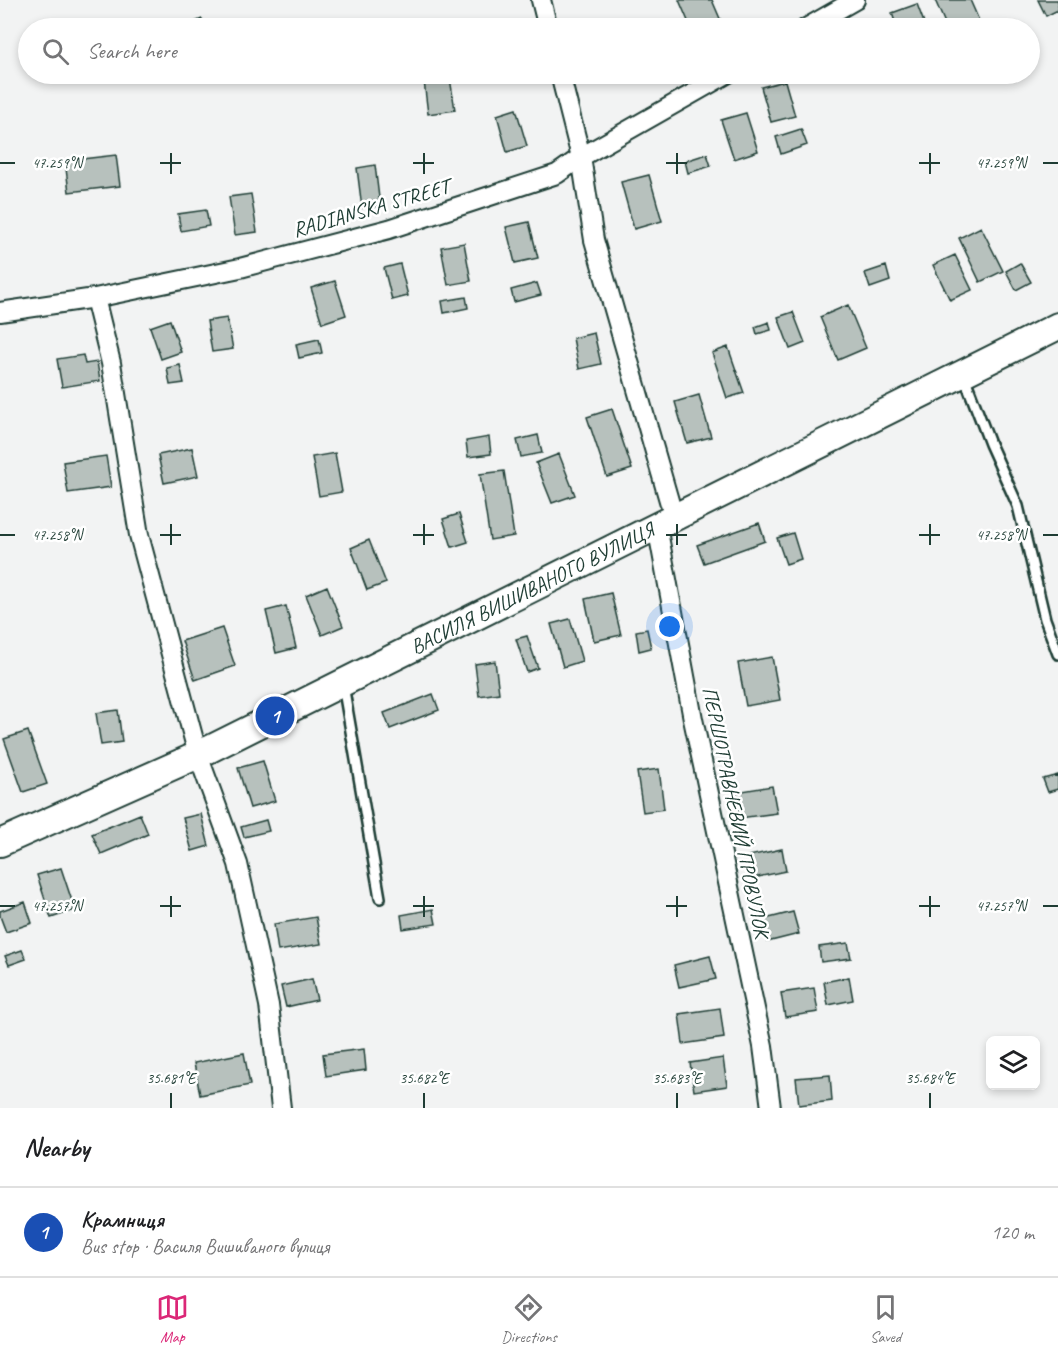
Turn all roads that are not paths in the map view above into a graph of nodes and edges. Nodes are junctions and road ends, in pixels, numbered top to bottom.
1 (541, 0) edge
2 (855, 0) edge
3 (546, 18) edge
4 (824, 18) edge
5 (563, 84) edge
6 (709, 84) edge
7 (581, 157) junction
8 (95, 298) junction
9 (0, 312) edge
10 (1058, 326) edge
11 (963, 374) junction
12 (665, 522) junction
13 (1058, 654) edge
14 (343, 682) junction
15 (198, 755) junction
16 (0, 843) edge
17 (380, 898) dead end
18 (281, 1108) edge
19 (771, 1108) edge

1 - 3 street
2 - 4 street
5 - 7 street, ПЕРШОТРАВНЕВИЙ ПРОВУЛОК
6 - 7 street, RADIANSKA STREET
7 - 8 street, RADIANSKA STREET
7 - 12 street, ПЕРШОТРАВНЕВИЙ ПРОВУЛОК
8 - 9 street, RADIANSKA STREET
8 - 15 street
10 - 11 street, ВАСИЛЯ ВИШИВАНОГО ВУЛИЦЯ
11 - 12 street, ВАСИЛЯ ВИШИВАНОГО ВУЛИЦЯ
11 - 13 lane
12 - 14 street, ВАСИЛЯ ВИШИВАНОГО ВУЛИЦЯ
12 - 19 street, ПЕРШОТРАВНЕВИЙ ПРОВУЛОК
14 - 15 street, ВАСИЛЯ ВИШИВАНОГО ВУЛИЦЯ
14 - 17 lane
15 - 16 street, ВАСИЛЯ ВИШИВАНОГО ВУЛИЦЯ
15 - 18 street

